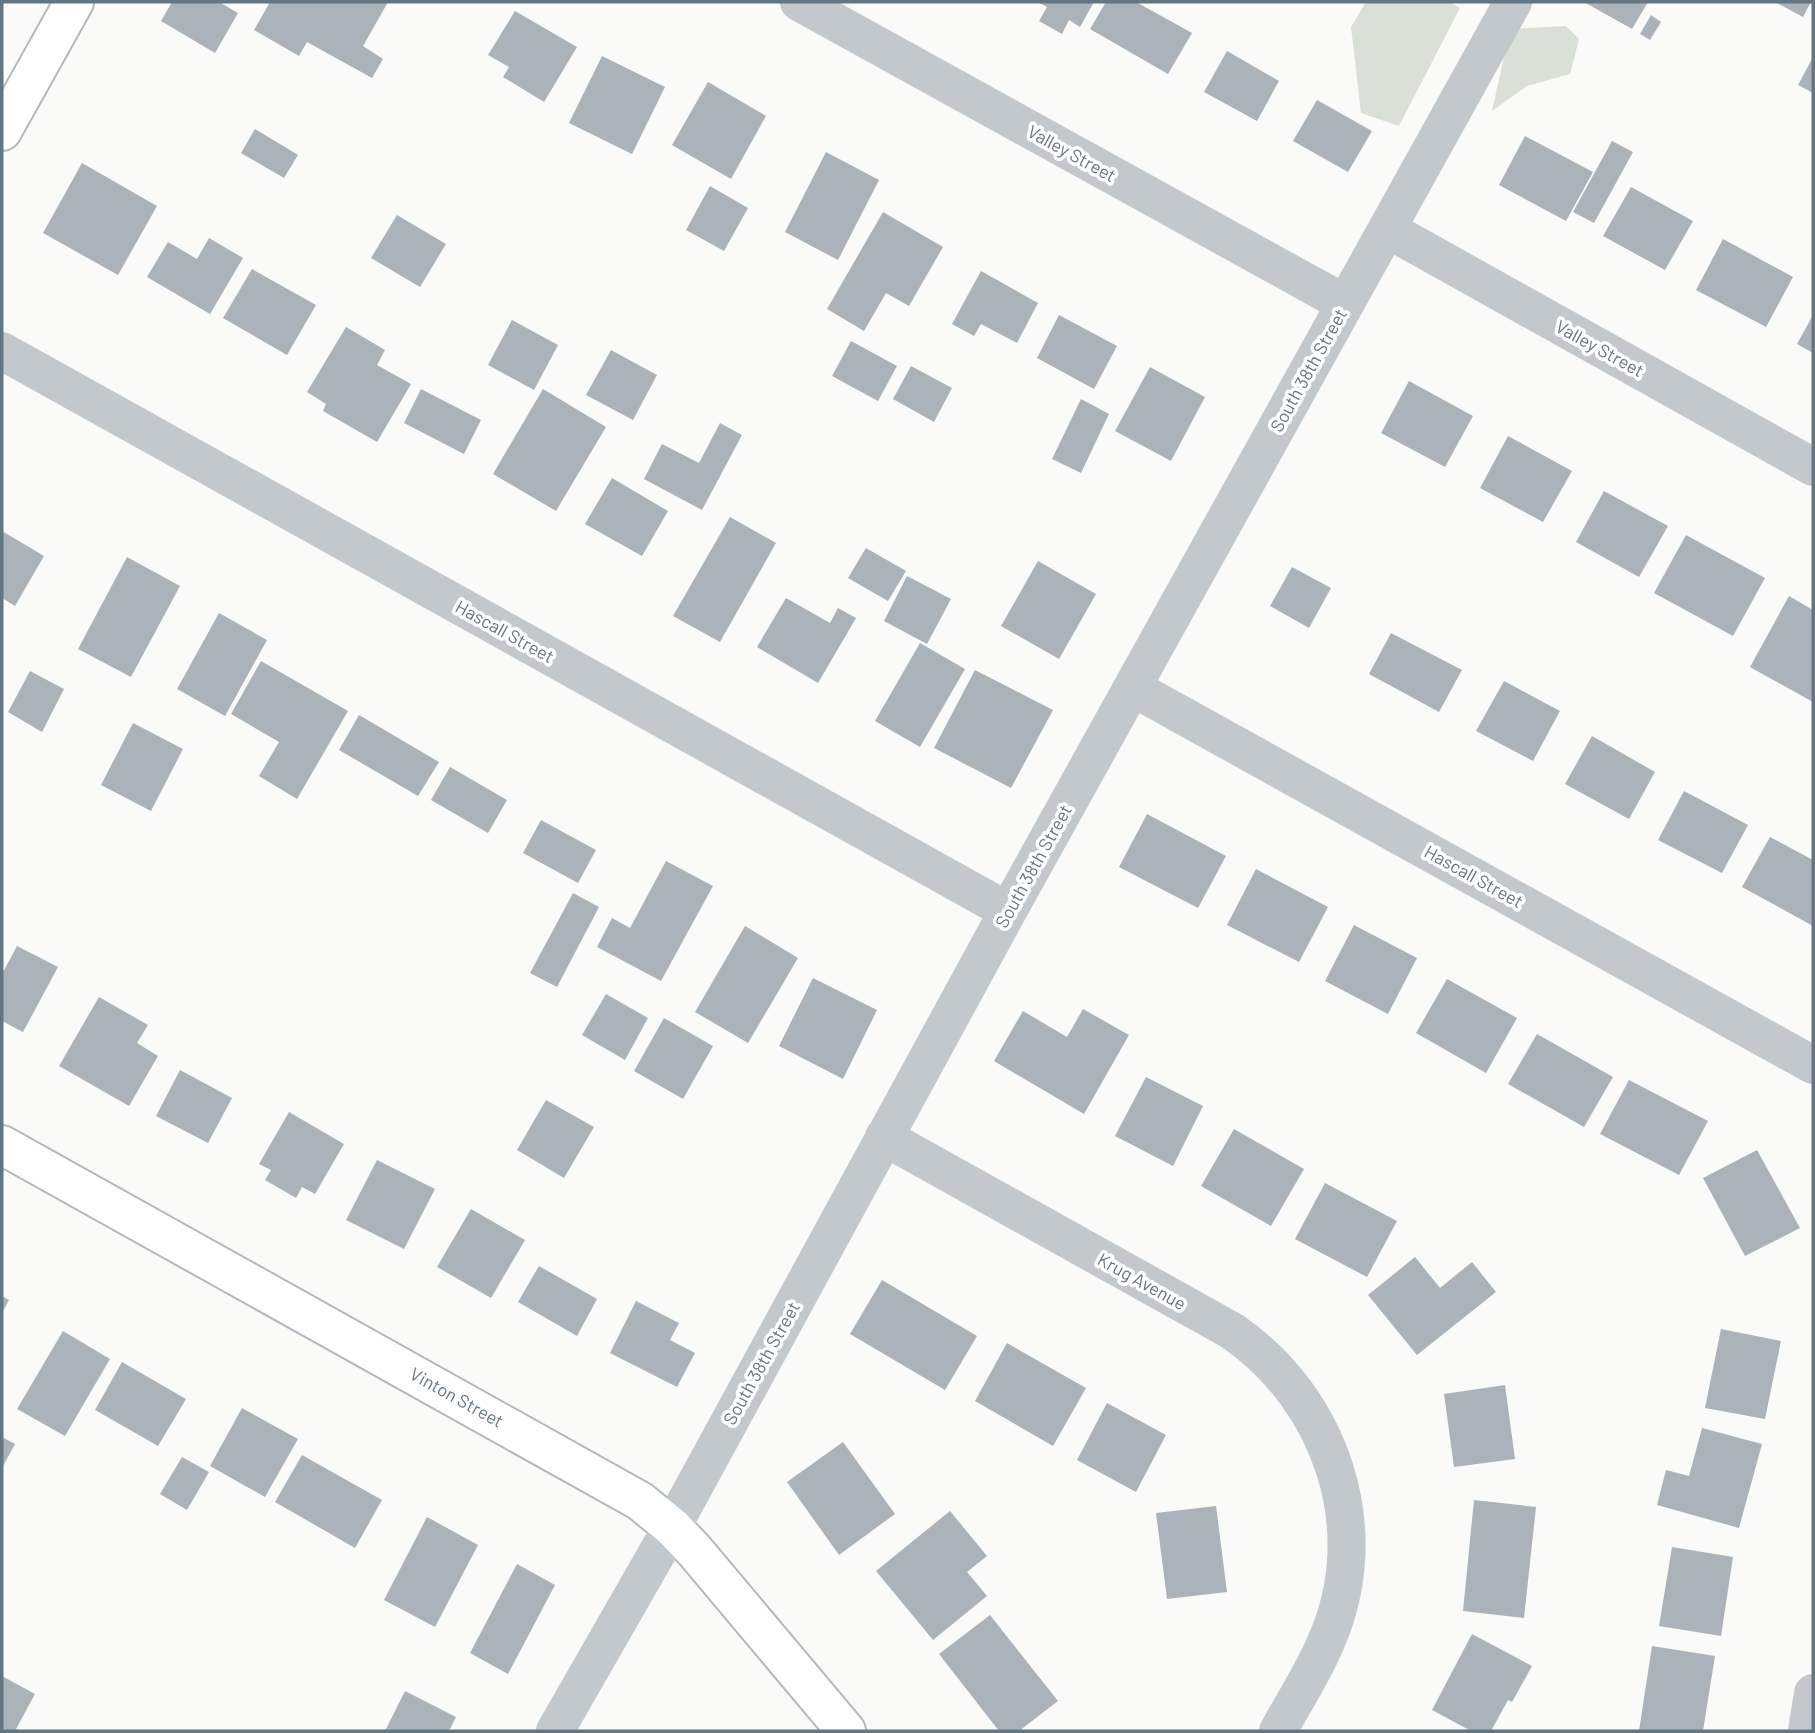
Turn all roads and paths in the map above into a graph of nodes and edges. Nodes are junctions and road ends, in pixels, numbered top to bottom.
1 (74, 2) edge
2 (799, 2) edge
3 (1513, 2) edge
4 (2, 131) edge
5 (1387, 229) junction
6 (1344, 303) junction
7 (2, 351) edge
8 (1813, 467) edge
9 (1133, 688) junction
10 (1008, 911) junction
11 (1813, 1065) edge
12 (884, 1137) junction
13 (2, 1145) edge
14 (672, 1527) junction
15 (1813, 1693) edge
16 (555, 1731) edge
17 (846, 1731) edge
18 (1278, 1731) edge
19 (1807, 1731) edge

1 - 4 street
2 - 6 street, Valley Street
3 - 5 street, South 38th Street
5 - 6 street, South 38th Street
5 - 8 street, Valley Street
6 - 9 street, South 38th Street
7 - 10 street, Hascall Street
9 - 10 street, South 38th Street
9 - 11 street, Hascall Street
10 - 12 street, South 38th Street
12 - 14 street, South 38th Street
12 - 18 street, Krug Avenue
13 - 14 street, Vinton Street
14 - 16 street, South 38th Street
14 - 17 street, Vinton Street
15 - 19 street

